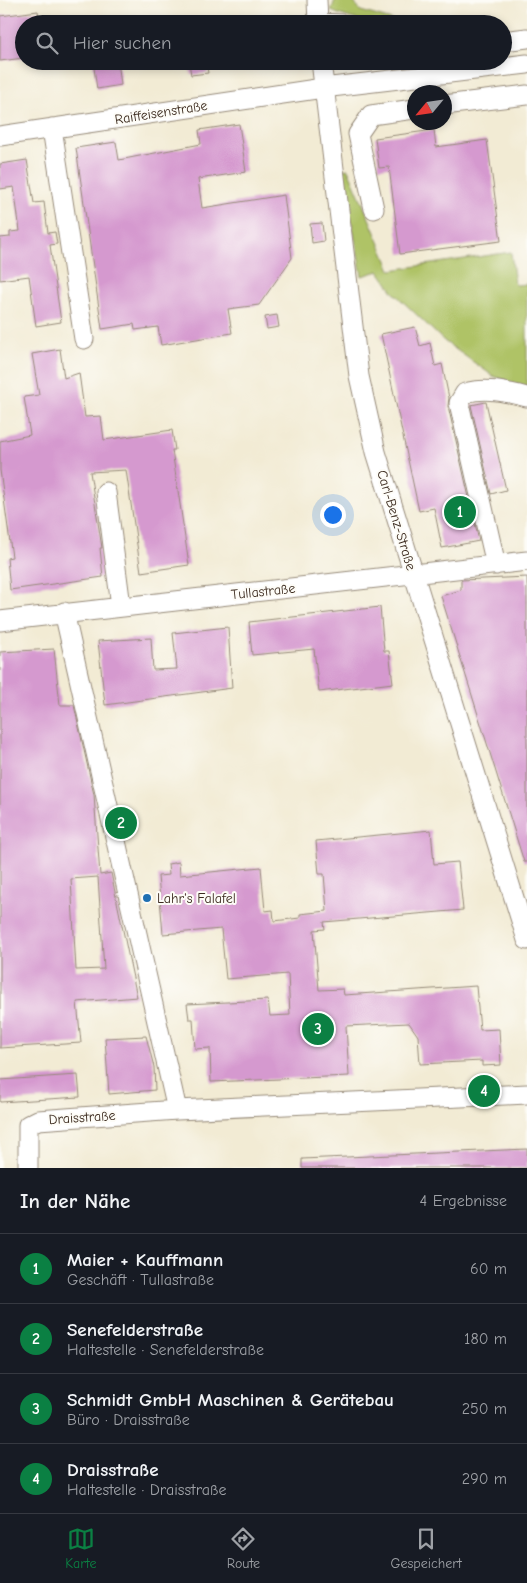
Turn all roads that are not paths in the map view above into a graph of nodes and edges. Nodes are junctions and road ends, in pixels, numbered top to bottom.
1 (317, 0) edge
2 (318, 15) edge
3 (527, 38) edge
4 (512, 40) edge
5 (527, 64) edge
6 (512, 66) edge
7 (322, 70) edge
8 (476, 70) edge
9 (323, 88) junction
10 (527, 95) edge
11 (452, 104) edge
12 (407, 110) edge
13 (52, 128) junction
14 (0, 136) edge
15 (374, 209) dead end
16 (84, 339) dead end
17 (527, 397) edge
18 (106, 492) dead end
19 (527, 561) edge
20 (496, 565) junction
21 (413, 575) junction
22 (122, 606) junction
23 (64, 612) junction
24 (0, 621) edge
25 (527, 940) edge
26 (527, 1094) edge
27 (177, 1110) junction
28 (28, 1168) edge

1 - 2 street
3 - 4 street
5 - 6 street, Raiffeisenstraße
7 - 9 street
8 - 9 street, Raiffeisenstraße
9 - 13 street, Raiffeisenstraße
9 - 21 street, Carl-Benz-Straße
10 - 11 street
12 - 15 street
13 - 14 street, Raiffeisenstraße
13 - 16 street
17 - 20 street
18 - 22 street
19 - 20 street, Tullastraße
20 - 21 street, Tullastraße
21 - 22 street, Tullastraße
21 - 25 street, Carl-Benz-Straße
22 - 23 street, Tullastraße
23 - 24 street, Tullastraße
23 - 27 street
26 - 27 street, Draisstraße
27 - 28 street, Draisstraße

